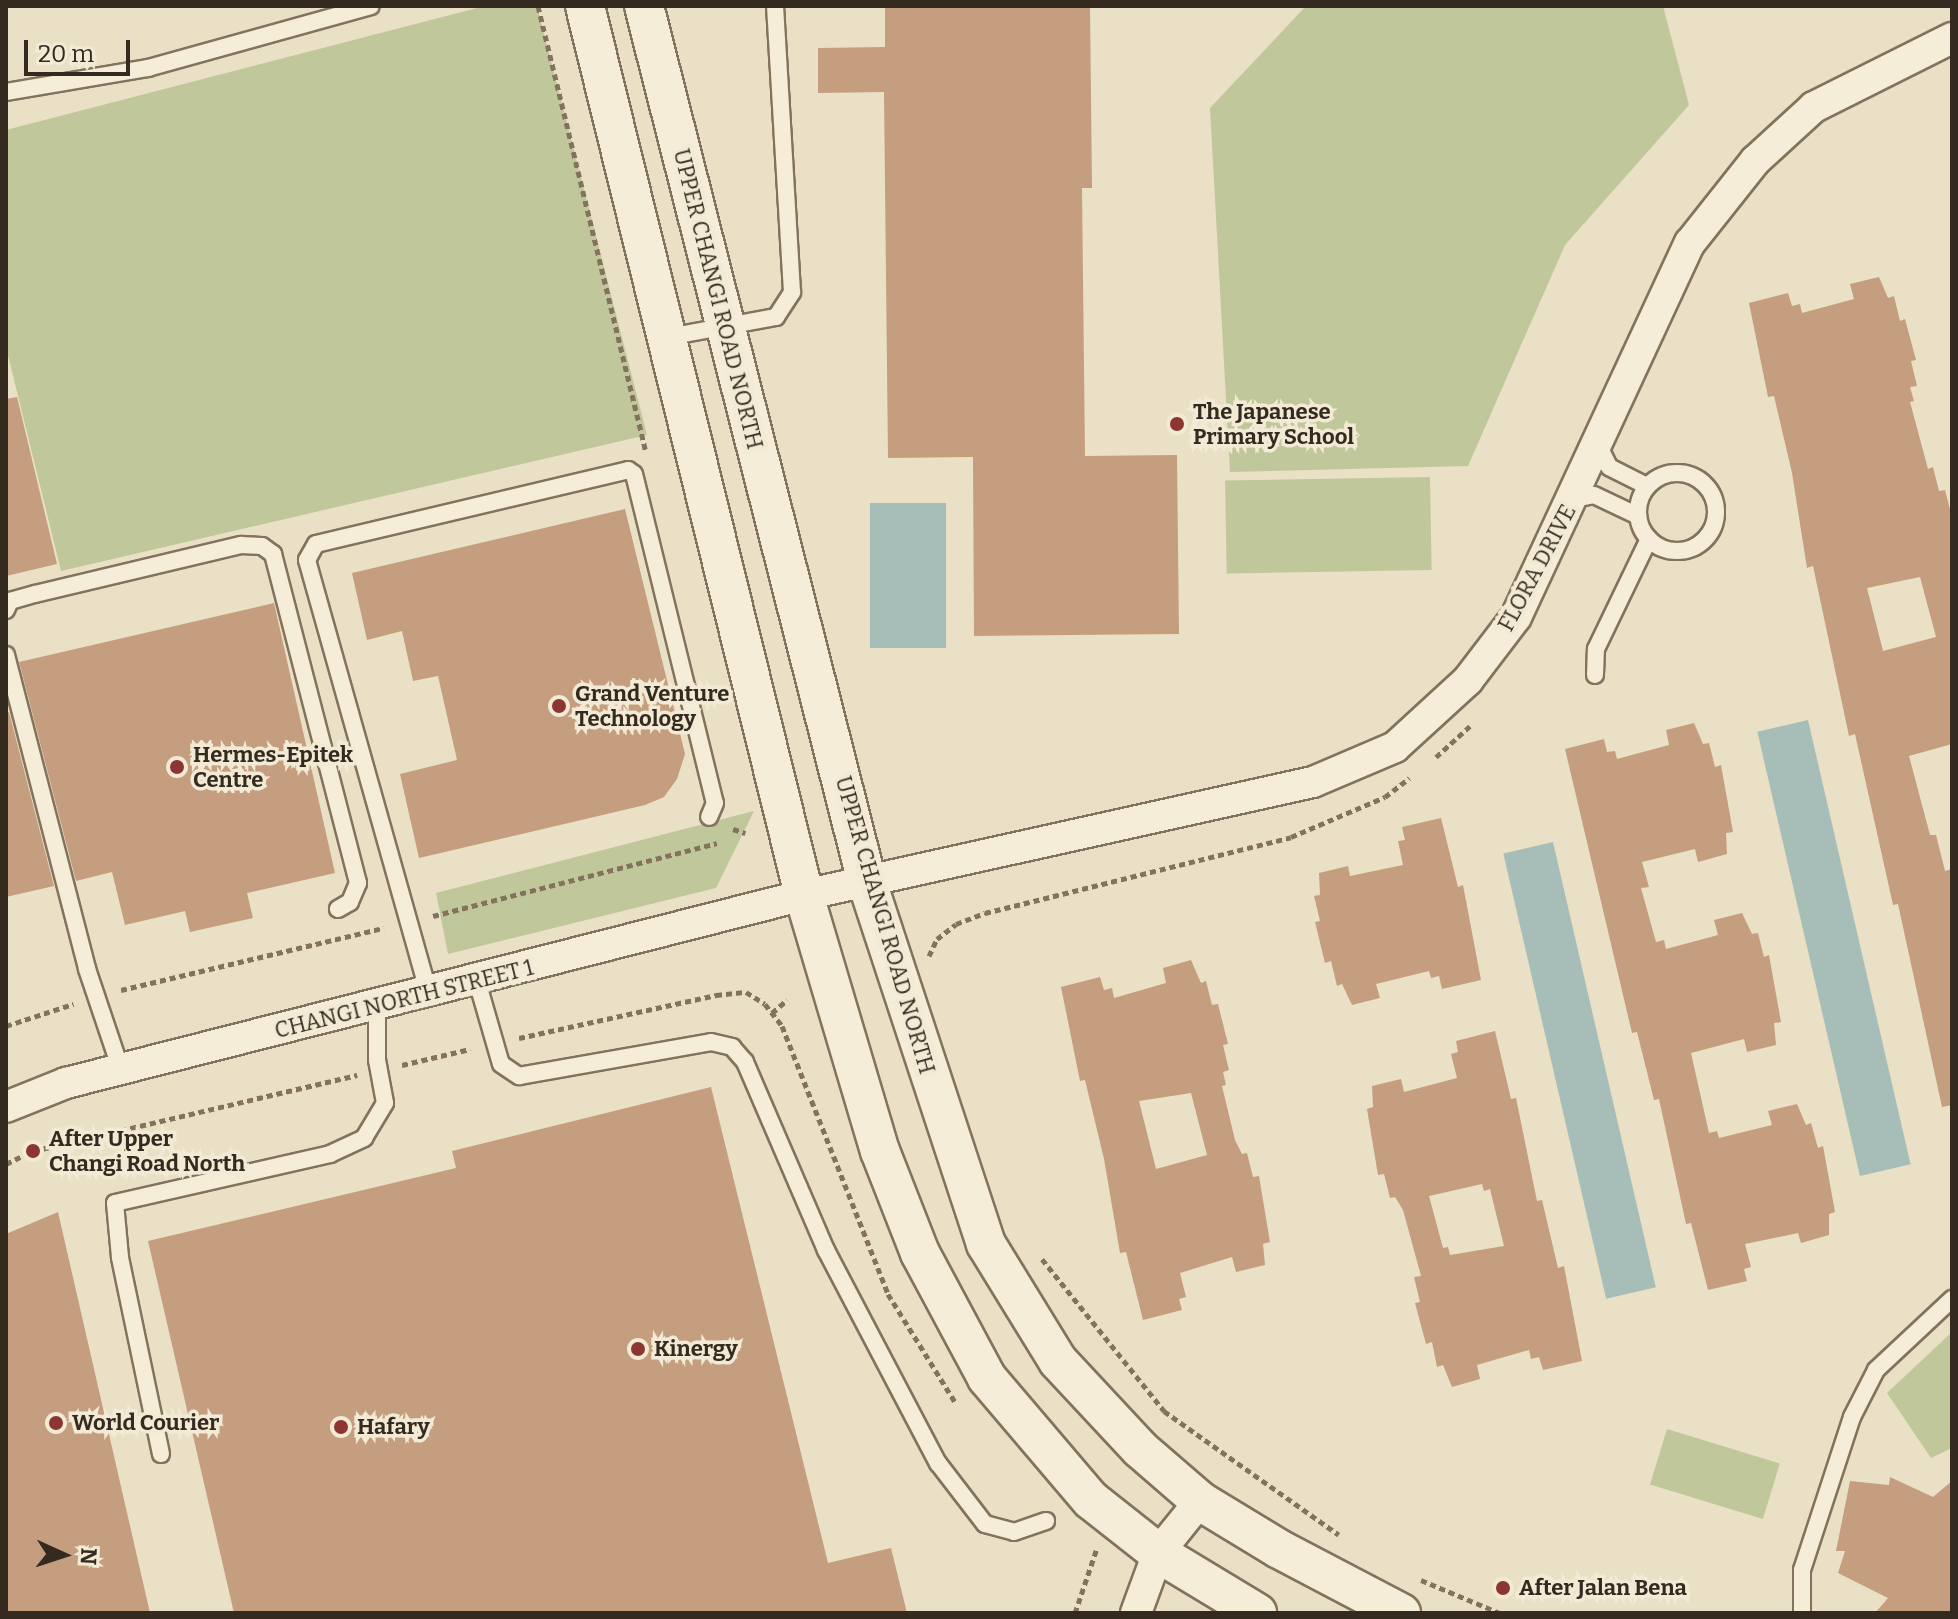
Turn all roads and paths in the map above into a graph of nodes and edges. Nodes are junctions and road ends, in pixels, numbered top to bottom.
1 (371, 6) edge
2 (538, 6) edge
3 (585, 6) edge
4 (644, 6) edge
5 (775, 6) edge
6 (1952, 38) edge
7 (6, 92) edge
8 (725, 330) junction
9 (668, 337) junction
10 (1598, 444) junction
11 (649, 464) dead end
12 (1647, 486) junction
13 (1574, 499) junction
14 (1638, 516) junction
15 (1649, 539) junction
16 (6, 610) edge
17 (6, 655) edge
18 (1595, 675) dead end
19 (1478, 717) dead end
20 (1433, 760) dead end
21 (1421, 769) dead end
22 (709, 817) dead end
23 (736, 820) dead end
24 (733, 829) junction
25 (745, 833) dead end
26 (867, 882) junction
27 (804, 895) junction
28 (338, 909) dead end
29 (411, 922) junction
30 (926, 962) dead end
31 (477, 981) junction
32 (429, 994) junction
33 (95, 997) junction
34 (787, 1000) dead end
35 (377, 1007) junction
36 (772, 1013) junction
37 (6, 1026) edge
38 (495, 1044) junction
39 (121, 1070) junction
40 (379, 1070) junction
41 (6, 1107) edge
42 (6, 1164) edge
43 (1039, 1255) dead end
44 (1952, 1299) edge
45 (959, 1406) dead end
46 (161, 1454) dead end
47 (1200, 1501) junction
48 (1046, 1521) dead end
49 (1347, 1541) dead end
50 (1098, 1544) dead end
51 (1158, 1553) junction
52 (1407, 1574) dead end
53 (1075, 1613) edge
54 (1136, 1613) edge
55 (1257, 1613) edge
56 (1401, 1613) edge
57 (1500, 1613) edge
58 (1802, 1613) edge

1 - 7 lane
2 - 11 path
3 - 9 street
4 - 8 street, UPPER CHANGI ROAD NORTH
5 - 8 lane
6 - 10 street, FLORA DRIVE
8 - 9 lane
8 - 26 street, UPPER CHANGI ROAD NORTH
9 - 27 street
10 - 12 lane
10 - 13 street, FLORA DRIVE
12 - 14 lane
12 - 15 lane
13 - 14 lane
13 - 26 street, FLORA DRIVE
14 - 15 lane
15 - 18 lane
16 - 28 lane
17 - 33 lane
19 - 20 path
21 - 30 path
22 - 29 lane
23 - 24 path
24 - 25 path
24 - 29 path
26 - 27 street, FLORA DRIVE
26 - 47 street, UPPER CHANGI ROAD NORTH
27 - 31 street, CHANGI NORTH STREET 1
27 - 51 street
29 - 32 lane
29 - 33 path
31 - 32 street, CHANGI NORTH STREET 1
31 - 38 lane
32 - 35 street, CHANGI NORTH STREET 1
33 - 37 path
33 - 39 lane
34 - 36 path
35 - 39 street, CHANGI NORTH STREET 1
35 - 40 lane
36 - 38 path
36 - 45 path
38 - 40 path
38 - 48 lane
39 - 41 street, CHANGI NORTH STREET 1
40 - 42 path
40 - 46 lane
43 - 49 path
44 - 58 lane
47 - 51 street
47 - 56 street, UPPER CHANGI ROAD NORTH
50 - 53 path
51 - 54 street
51 - 55 street
52 - 57 path

